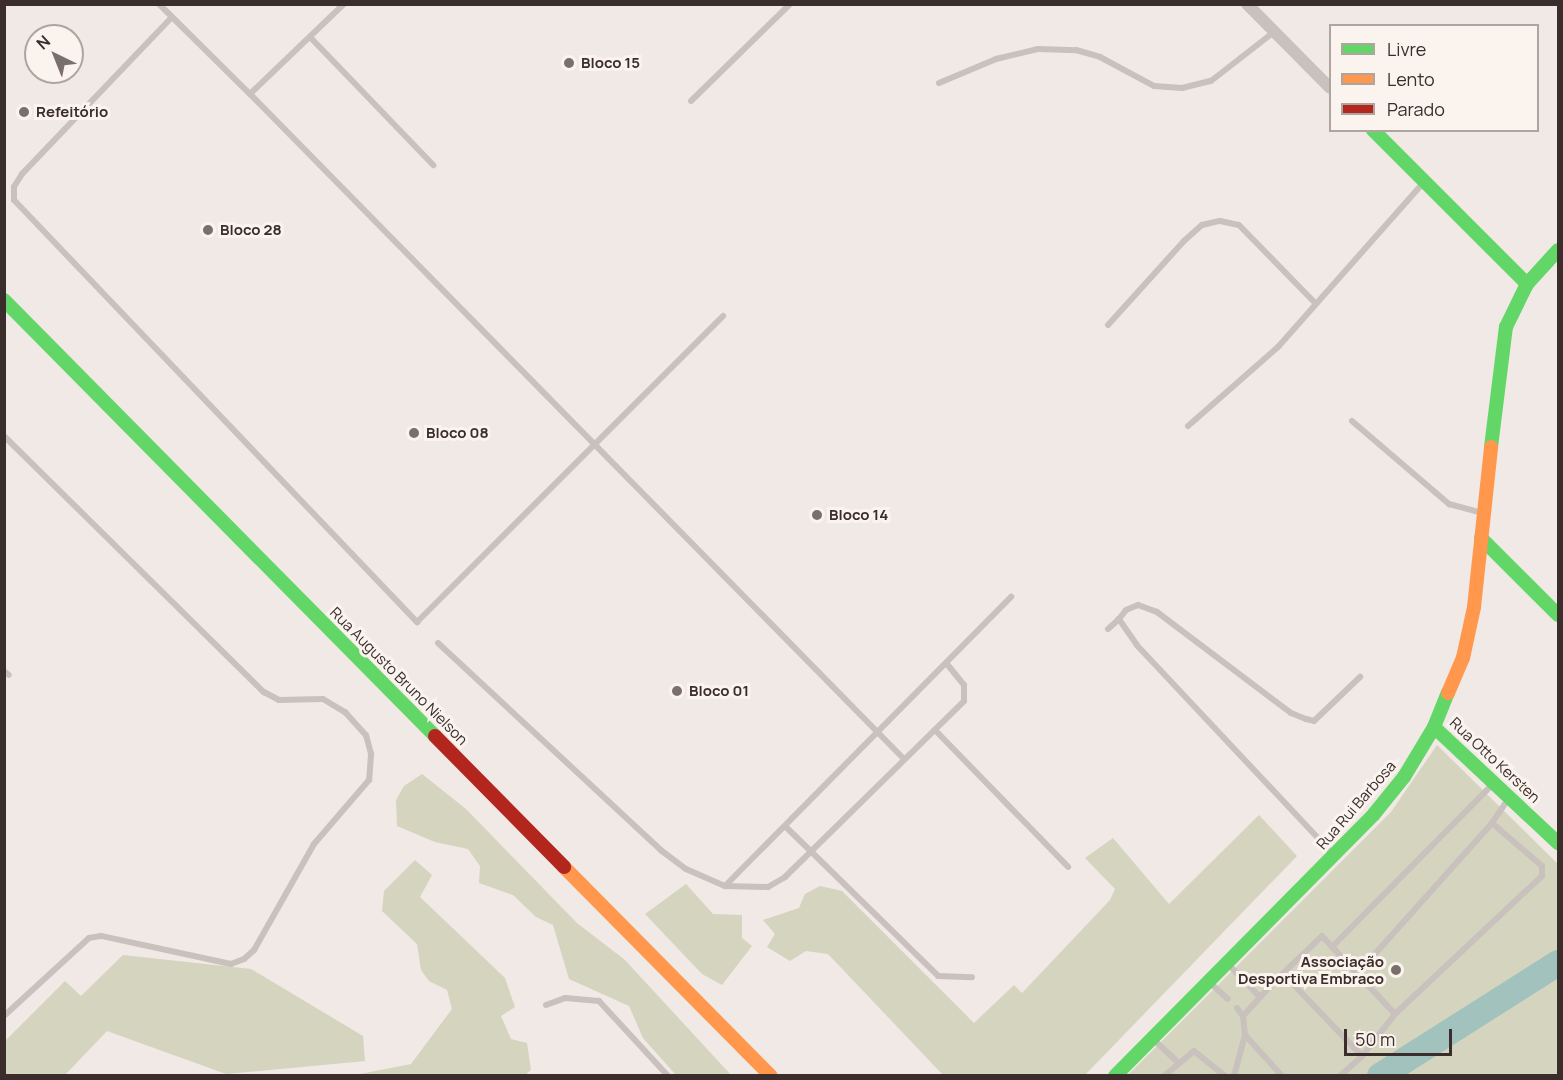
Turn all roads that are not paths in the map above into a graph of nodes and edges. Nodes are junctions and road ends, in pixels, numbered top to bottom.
1 (159, 4) edge
2 (344, 4) edge
3 (790, 4) edge
4 (1247, 4) edge
5 (172, 17) junction
6 (1274, 32) junction
7 (310, 37) junction
8 (939, 83) dead end
9 (1329, 87) edge
10 (250, 94) junction
11 (691, 101) dead end
12 (1375, 132) edge
13 (433, 165) dead end
14 (1424, 181) junction
15 (1558, 250) edge
16 (1527, 284) junction
17 (4, 300) edge
18 (1316, 304) junction
19 (723, 316) dead end
20 (1108, 325) dead end
21 (1352, 422) dead end
22 (1188, 426) dead end
23 (4, 435) edge
24 (592, 445) junction
25 (1483, 513) junction
26 (1481, 538) junction
27 (1011, 597) dead end
28 (1558, 615) edge
29 (1119, 619) junction
30 (1108, 629) dead end
31 (438, 643) dead end
32 (946, 663) junction
33 (1360, 677) dead end
34 (1434, 727) junction
35 (935, 730) junction
36 (877, 733) junction
37 (904, 759) junction
38 (1495, 783) junction
39 (1510, 797) junction
40 (1492, 823) junction
41 (785, 826) junction
42 (1558, 843) edge
43 (812, 851) junction
44 (1335, 856) junction
45 (1068, 867) dead end
46 (725, 886) junction
47 (1332, 947) junction
48 (1228, 963) junction
49 (1357, 974) junction
50 (972, 977) dead end
51 (1209, 982) junction
52 (1274, 982) junction
53 (1259, 996) junction
54 (1228, 999) dead end
55 (546, 1005) dead end
56 (1236, 1008) dead end
57 (1395, 1014) junction
58 (4, 1016) edge
59 (1243, 1016) junction
60 (1245, 1035) junction
61 (1152, 1038) junction
62 (1362, 1056) junction
63 (1178, 1062) junction
64 (668, 1076) edge
65 (771, 1076) edge
66 (1115, 1076) edge
67 (1164, 1076) edge
68 (1225, 1076) edge
69 (1234, 1076) edge
70 (1282, 1076) edge
71 (1340, 1076) edge

1 - 5 lane
2 - 7 lane
3 - 11 lane
4 - 6 street
5 - 10 lane
5 - 24 lane
6 - 8 lane
6 - 9 street
7 - 10 lane
7 - 13 lane
10 - 24 lane
12 - 14 main road
14 - 16 main road
14 - 18 lane
15 - 16 main road, Rua Rui Barbosa
16 - 25 main road, Rua Rui Barbosa
17 - 65 main road, Rua Augusto Bruno Nielson
18 - 20 lane
18 - 22 lane
19 - 24 lane
21 - 25 lane
23 - 58 lane
24 - 36 lane
25 - 26 main road, Rua Rui Barbosa
26 - 28 main road
26 - 34 main road, Rua Rui Barbosa
27 - 32 lane
29 - 30 lane
29 - 33 lane
29 - 44 lane
31 - 46 lane
32 - 35 lane
32 - 36 lane
34 - 38 main road, Rua Otto Kersten
34 - 44 main road, Rua Rui Barbosa
35 - 37 lane
35 - 45 lane
36 - 37 lane
36 - 41 lane
37 - 43 lane
38 - 39 main road, Rua Otto Kersten
38 - 47 lane
39 - 40 lane
39 - 42 main road, Rua Otto Kersten
40 - 49 lane
40 - 57 lane
41 - 43 lane
41 - 46 lane
43 - 46 lane
43 - 50 lane
44 - 48 main road, Rua Rui Barbosa
47 - 49 lane
47 - 52 lane
48 - 51 main road, Rua Rui Barbosa
48 - 53 lane
49 - 57 lane
51 - 54 lane
51 - 61 main road, Rua Rui Barbosa
52 - 53 lane
52 - 62 lane
53 - 59 lane
55 - 64 lane
56 - 59 lane
57 - 62 lane
59 - 60 lane
60 - 69 lane
60 - 70 lane
61 - 63 lane
61 - 66 main road, Rua Rui Barbosa
62 - 71 lane
63 - 67 lane
63 - 68 lane

